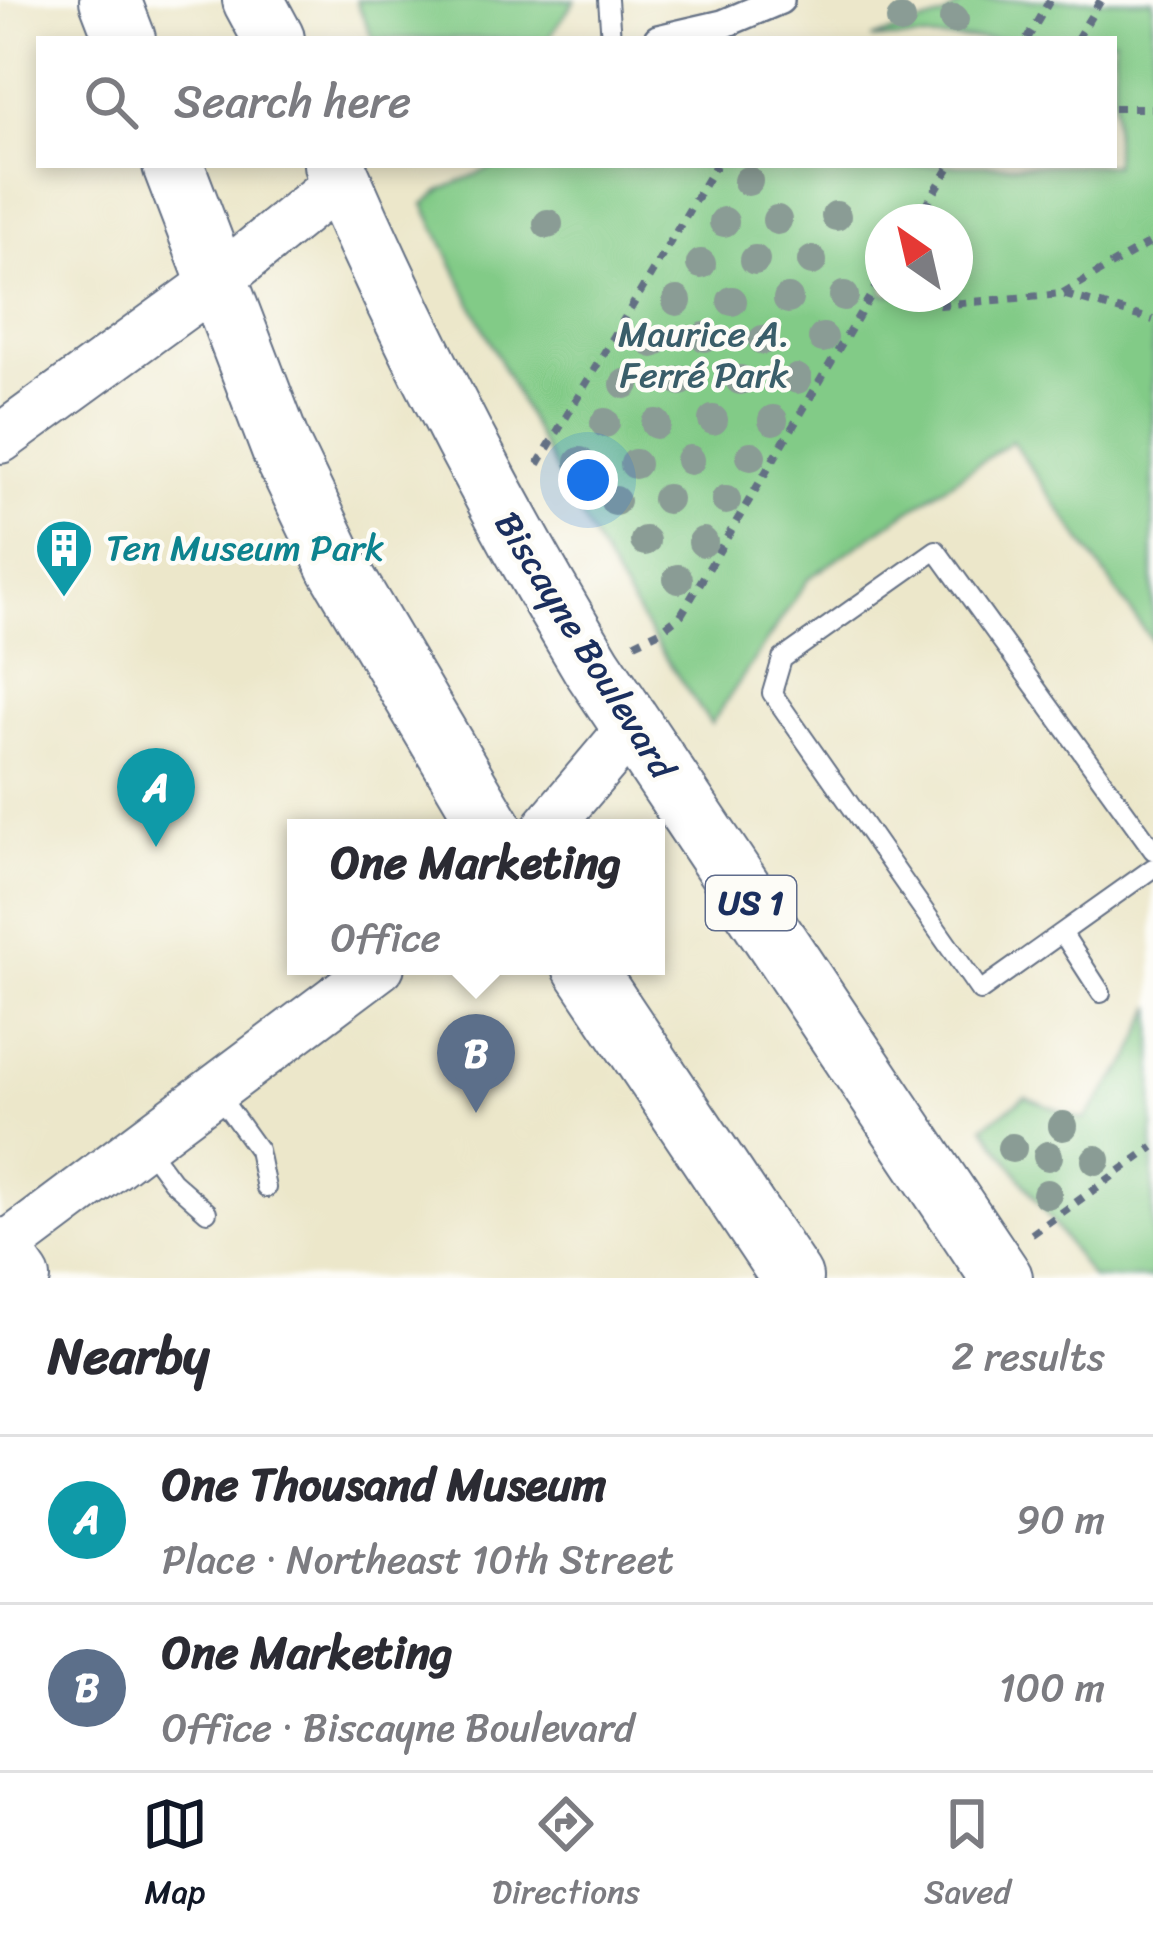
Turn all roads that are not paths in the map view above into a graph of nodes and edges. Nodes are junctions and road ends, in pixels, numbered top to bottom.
1 (110, 0) edge
2 (253, 0) edge
3 (608, 0) edge
4 (780, 0) edge
5 (123, 36) edge
6 (272, 36) edge
7 (610, 36) edge
8 (672, 36) edge
9 (174, 168) edge
10 (337, 172) edge
11 (220, 279) junction
12 (0, 439) edge
13 (633, 725) junction
14 (487, 819) edge
15 (555, 819) edge
16 (1153, 850) edge
17 (1153, 868) edge
18 (1063, 934) junction
19 (368, 975) edge
20 (589, 975) edge
21 (1101, 993) dead end
22 (215, 1090) junction
23 (144, 1143) junction
24 (266, 1188) dead end
25 (208, 1212) dead end
26 (6, 1256) edge
27 (1017, 1257) edge
28 (792, 1278) edge

1 - 5 main road
2 - 6 main road
3 - 7 lane
4 - 8 street
9 - 11 main road
10 - 11 street
10 - 13 main road, Biscayne Boulevard / US 1
11 - 12 street
11 - 14 main road
13 - 15 street
13 - 27 main road, Biscayne Boulevard / US 1
16 - 18 lane
17 - 18 lane
18 - 21 lane
19 - 22 street
20 - 28 main road
22 - 23 street
22 - 24 lane
23 - 25 lane
23 - 26 street

